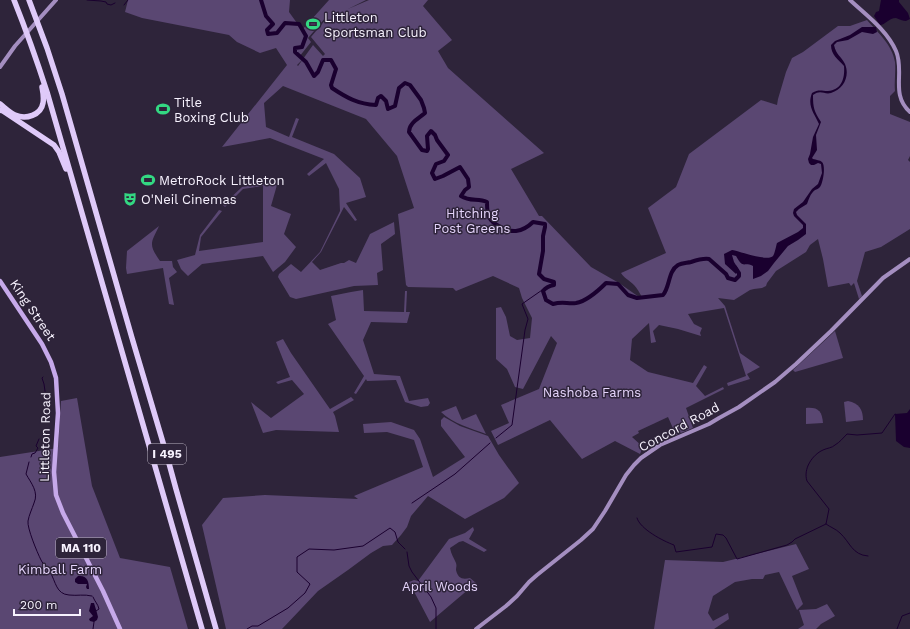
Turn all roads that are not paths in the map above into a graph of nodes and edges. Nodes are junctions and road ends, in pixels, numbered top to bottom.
1 (14, 0) edge
2 (56, 0) edge
3 (850, 0) edge
4 (30, 1) edge
5 (32, 48) junction
6 (0, 67) edge
7 (0, 104) edge
8 (1, 110) edge
9 (910, 112) edge
10 (85, 225) junction
11 (910, 259) edge
12 (0, 281) edge
13 (47, 352) joint
14 (120, 629) edge
15 (202, 629) edge
16 (216, 629) edge
17 (476, 629) edge

1 - 5 highway, I 495
2 - 6 main road
3 - 9 main road
4 - 16 highway, I 495
5 - 7 highway
5 - 10 highway, I 495
8 - 10 highway
10 - 15 highway, I 495
11 - 17 main road, Concord Road
12 - 13 main road, King Street / MA 110
13 - 14 main road, Littleton Road / MA 110

